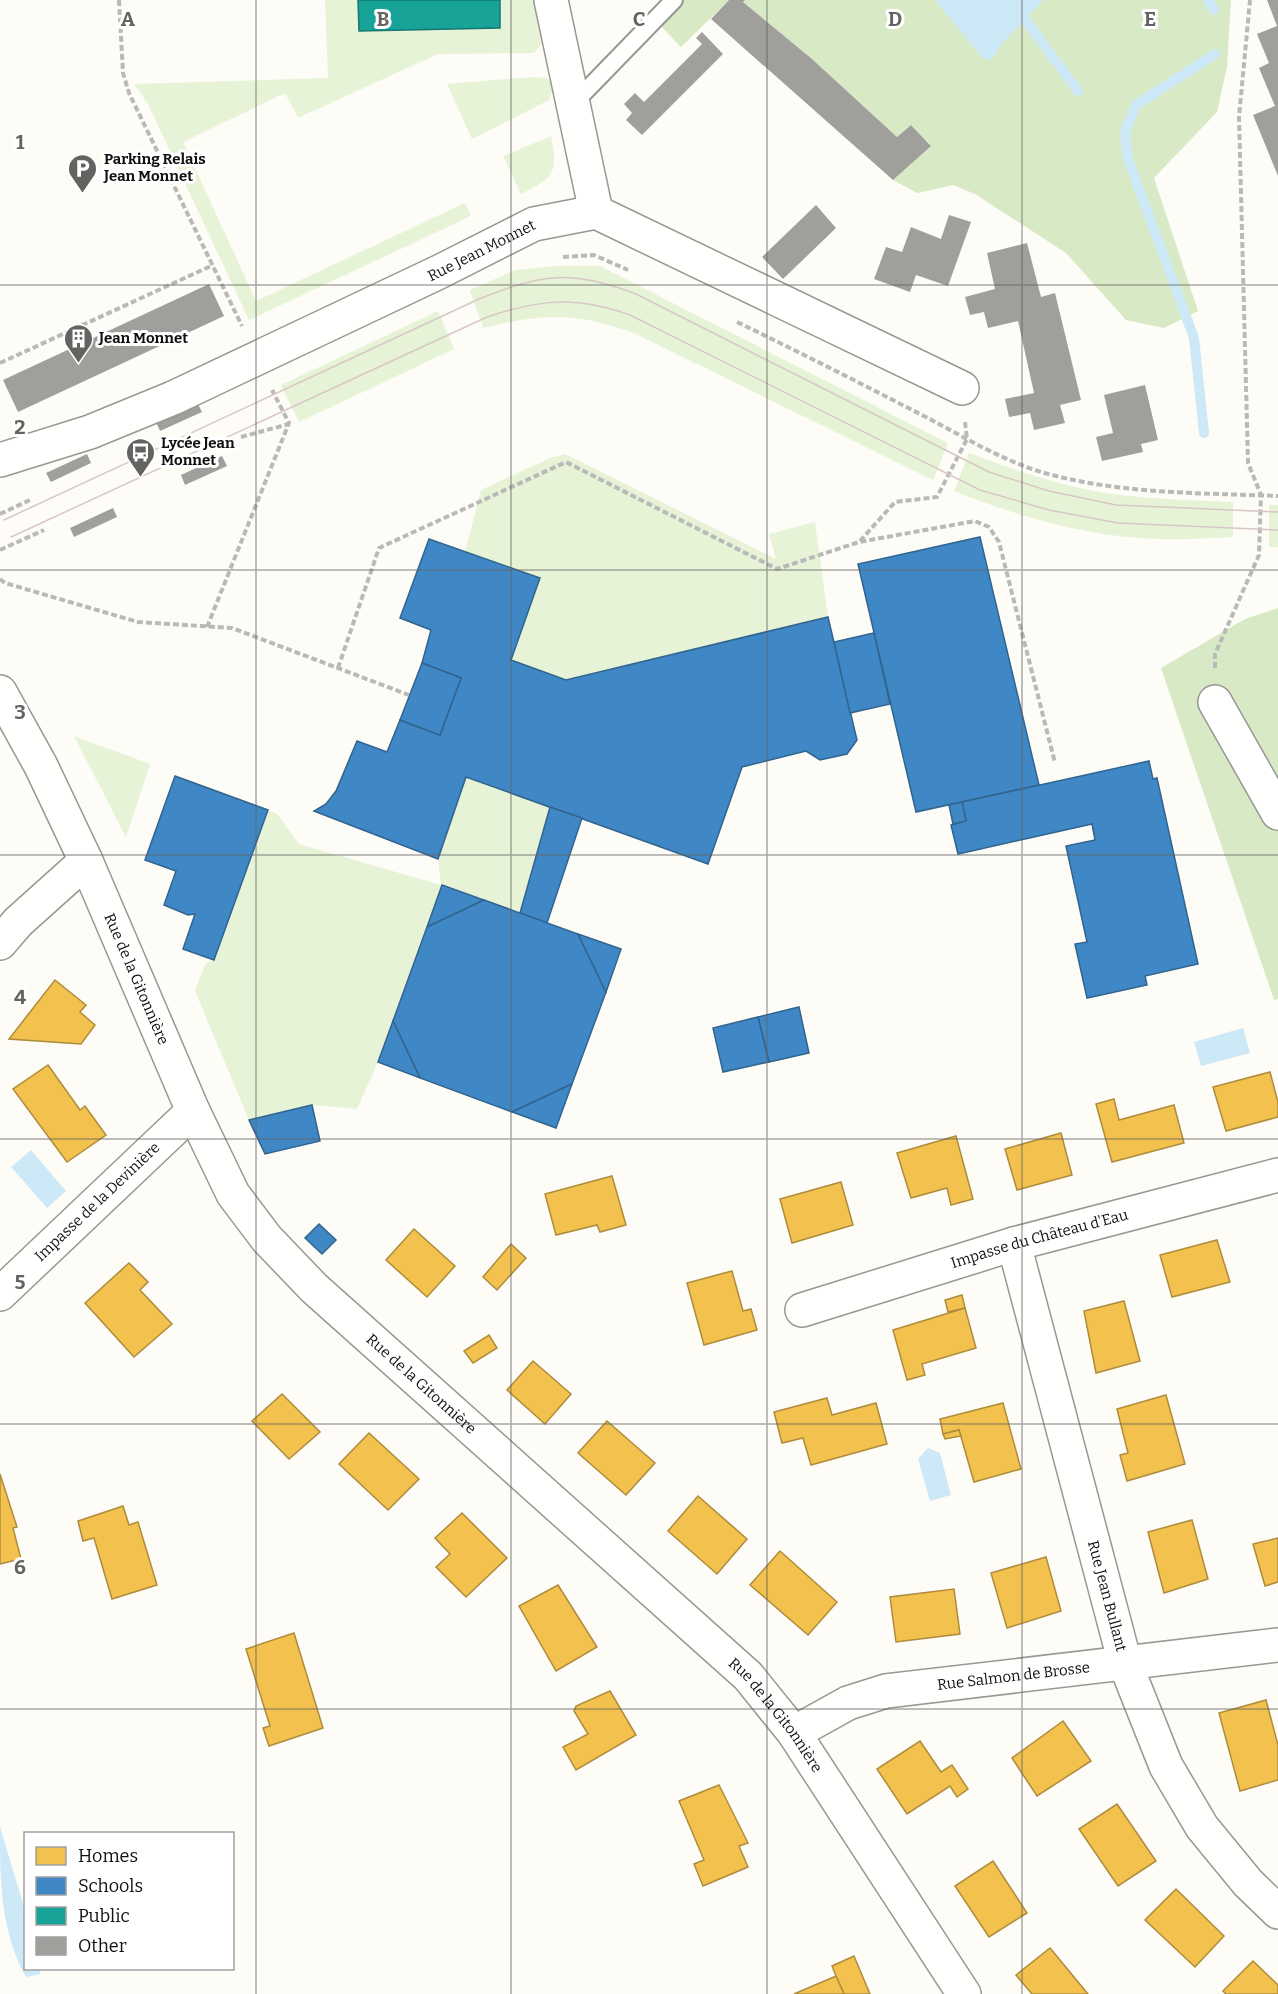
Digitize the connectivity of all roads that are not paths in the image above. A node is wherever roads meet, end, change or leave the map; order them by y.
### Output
1 (551, 0) edge
2 (674, 0) edge
3 (573, 104) junction
4 (596, 212) junction
5 (962, 388) road end
6 (0, 460) edge
7 (0, 692) edge
8 (1215, 702) road end
9 (1278, 813) edge
10 (86, 861) junction
11 (0, 943) edge
12 (194, 1111) junction
13 (1278, 1174) edge
14 (1014, 1244) junction
15 (0, 1294) edge
16 (802, 1310) dead end
17 (1278, 1645) edge
18 (1125, 1663) junction
19 (794, 1733) junction
20 (1278, 1912) edge
21 (964, 1994) edge

1 - 3 street
2 - 3 lane
3 - 4 street
4 - 5 street
4 - 6 street, Rue Jean Monnet
7 - 10 street, Rue de la Gitonnière
8 - 9 street
10 - 11 street
10 - 12 street, Rue de la Gitonnière
12 - 15 street, Impasse de la Devinière
12 - 19 street, Rue de la Gitonnière
13 - 14 street, Impasse du Château d'Eau
14 - 16 street, Impasse du Château d'Eau
14 - 18 street, Rue Jean Bullant
17 - 18 street, Rue Salmon de Brosse
18 - 19 street, Rue Salmon de Brosse
18 - 20 street, Rue Jean Bullant
19 - 21 street, Rue de la Gitonnière

